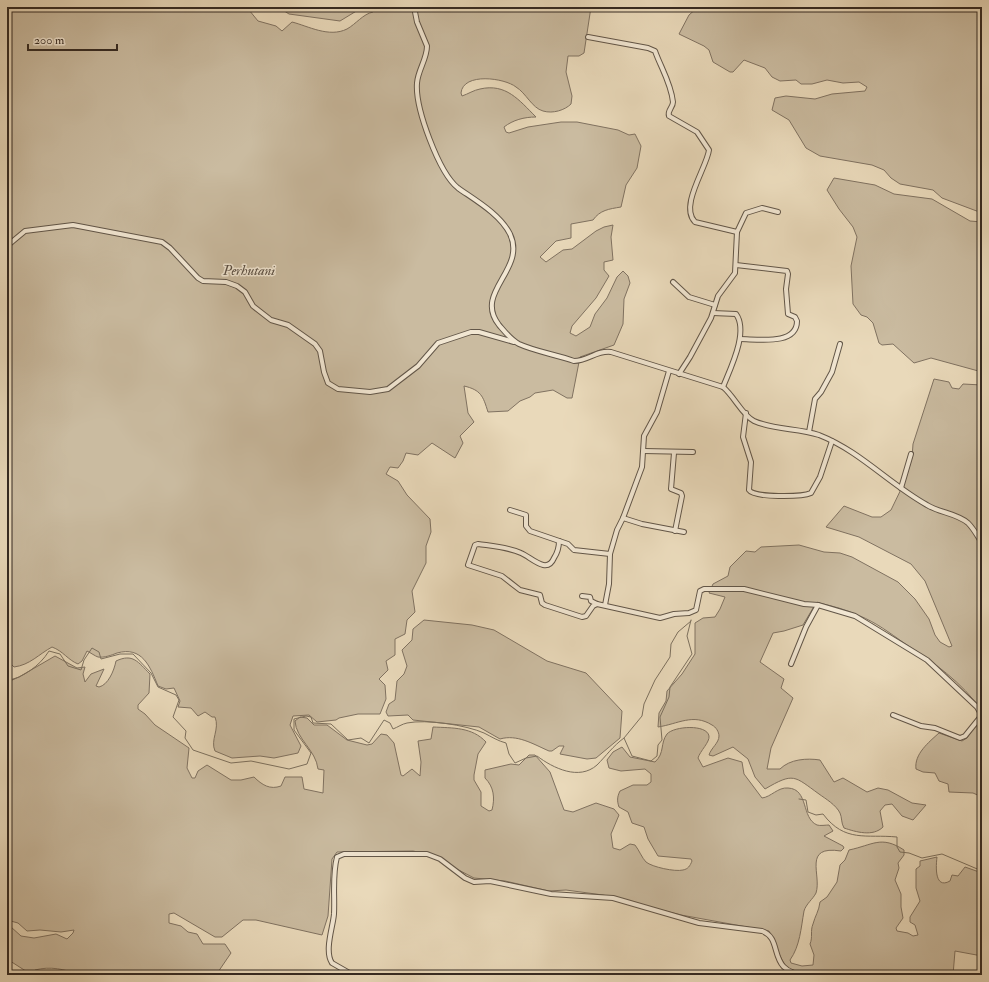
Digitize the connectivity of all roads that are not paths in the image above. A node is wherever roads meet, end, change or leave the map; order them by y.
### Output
1 (414, 7) edge
2 (588, 37) dead end
3 (778, 212) dead end
4 (737, 232) junction
5 (7, 246) edge
6 (736, 266) junction
7 (673, 282) dead end
8 (715, 305) junction
9 (713, 313) junction
10 (740, 339) junction
11 (518, 343) junction
12 (840, 344) dead end
13 (669, 371) junction
14 (679, 374) junction
15 (723, 387) junction
16 (746, 413) junction
17 (808, 432) junction
18 (832, 441) junction
19 (644, 451) junction
20 (693, 452) dead end
21 (674, 453) junction
22 (911, 454) dead end
23 (901, 488) junction
24 (510, 510) dead end
25 (623, 518) junction
26 (675, 531) junction
27 (684, 532) dead end
28 (559, 541) junction
29 (982, 543) edge
30 (610, 554) junction
31 (582, 596) dead end
32 (597, 604) junction
33 (606, 605) junction
34 (818, 605) junction
35 (791, 664) dead end
36 (893, 715) dead end
37 (982, 715) edge
38 (354, 975) edge
39 (807, 975) edge

1 - 11 street
2 - 4 street
3 - 4 street
4 - 6 street
5 - 11 street
6 - 8 street
6 - 10 street
7 - 8 street
8 - 9 street
9 - 10 street
9 - 14 street
10 - 15 street
11 - 13 street
12 - 17 street
13 - 14 street
13 - 19 street
14 - 15 street
15 - 16 street
16 - 17 street
16 - 18 street
17 - 18 street
18 - 23 street
19 - 21 street
19 - 25 street
20 - 21 street
21 - 26 street
22 - 23 street
23 - 29 street
24 - 28 street
25 - 26 street
25 - 30 street
26 - 27 street
28 - 30 street
28 - 32 street
30 - 33 street
31 - 32 street
32 - 33 street
33 - 34 street
34 - 35 street
34 - 37 street
36 - 37 street
38 - 39 street

